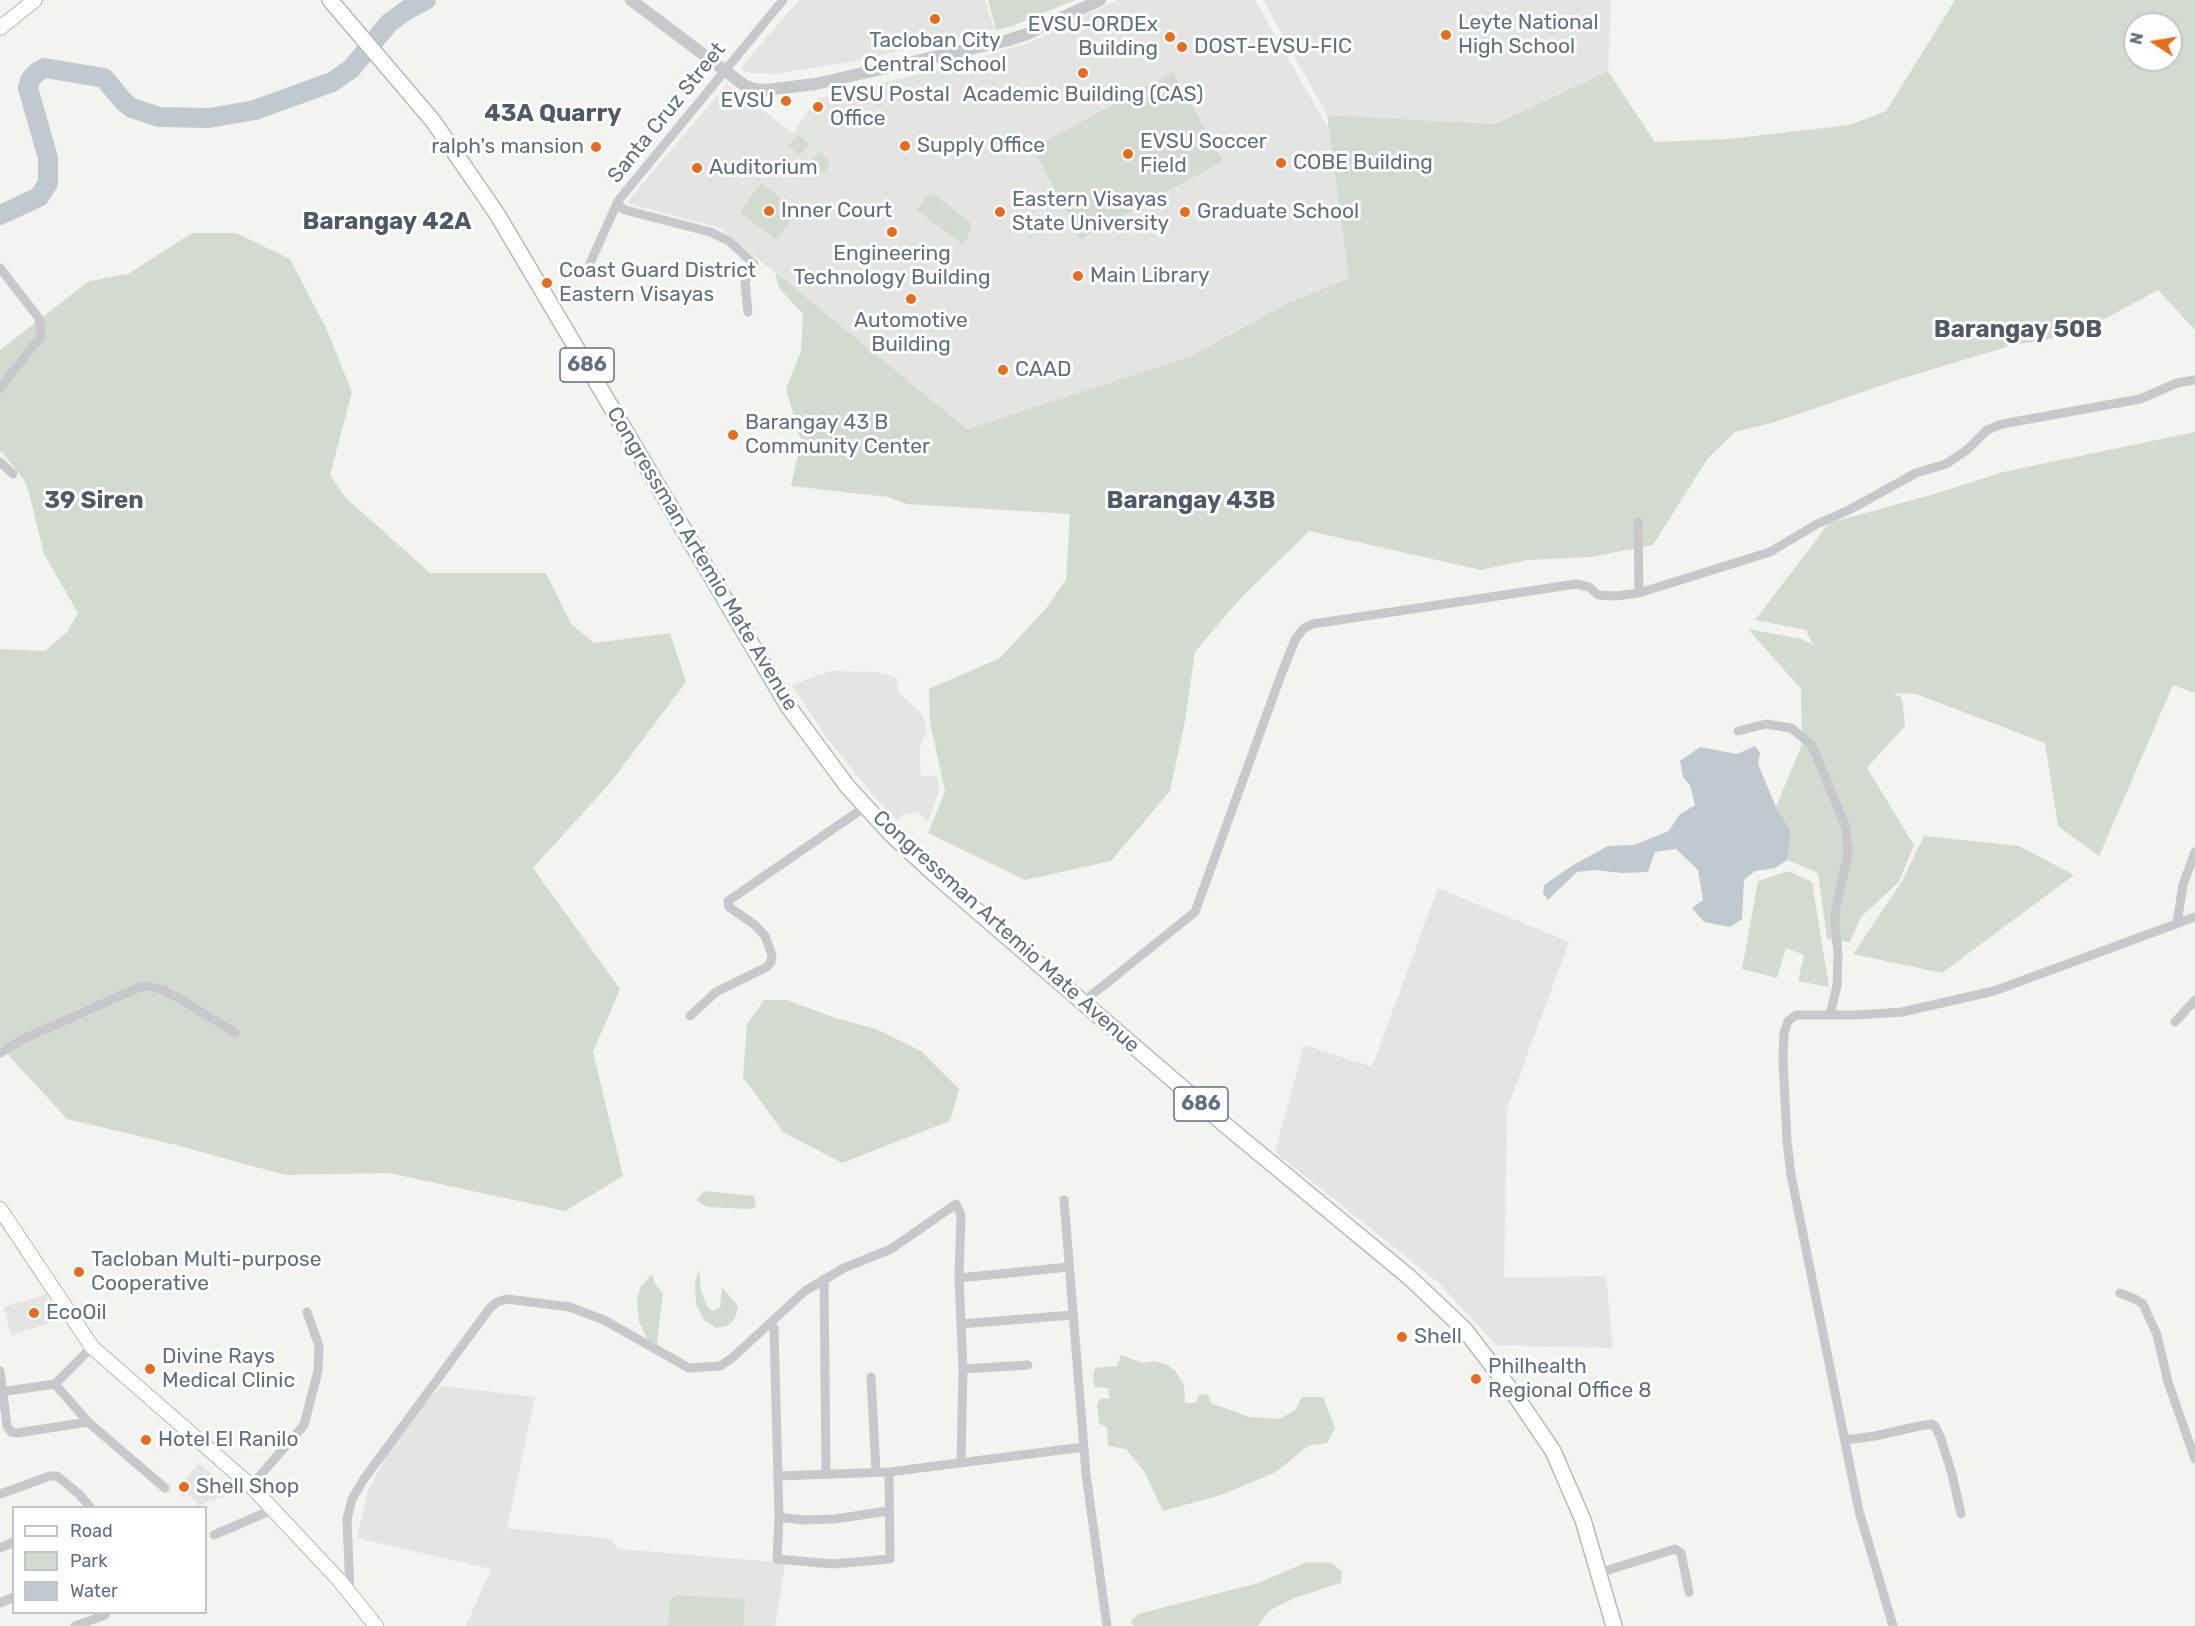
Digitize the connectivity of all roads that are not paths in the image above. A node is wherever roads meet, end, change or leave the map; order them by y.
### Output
1 (35, 0) edge
2 (330, 0) edge
3 (631, 0) edge
4 (783, 0) edge
5 (1100, 0) edge
6 (0, 28) edge
7 (725, 70) junction
8 (618, 201) junction
9 (0, 268) edge
10 (586, 270) dead end
11 (748, 312) dead end
12 (2195, 380) edge
13 (0, 388) edge
14 (0, 462) edge
15 (14, 474) dead end
16 (1638, 522) dead end
17 (1639, 593) junction
18 (1738, 731) dead end
19 (865, 807) junction
20 (2195, 852) edge
21 (2195, 917) edge
22 (2177, 923) junction
23 (2195, 1000) edge
24 (1083, 1002) junction
25 (1830, 1014) junction
26 (690, 1016) dead end
27 (2175, 1022) dead end
28 (235, 1033) dead end
29 (0, 1053) edge
30 (1065, 1200) dead end
31 (0, 1209) edge
32 (1069, 1266) junction
33 (959, 1278) junction
34 (824, 1279) junction
35 (2120, 1293) dead end
36 (307, 1312) dead end
37 (1072, 1315) junction
38 (769, 1324) junction
39 (961, 1324) junction
40 (92, 1347) junction
41 (1028, 1365) dead end
42 (963, 1369) junction
43 (0, 1371) edge
44 (871, 1377) dead end
45 (56, 1384) junction
46 (2, 1392) edge
47 (88, 1422) junction
48 (1845, 1440) junction
49 (1084, 1447) junction
50 (2195, 1459) edge
51 (961, 1462) junction
52 (876, 1472) junction
53 (889, 1472) junction
54 (826, 1473) junction
55 (778, 1476) junction
56 (251, 1486) junction
57 (165, 1488) dead end
58 (0, 1494) edge
59 (89, 1506) edge
60 (274, 1509) junction
61 (888, 1511) junction
62 (1961, 1514) dead end
63 (779, 1517) junction
64 (214, 1535) dead end
65 (1599, 1573) junction
66 (350, 1592) junction
67 (1689, 1592) dead end
68 (105, 1614) edge
69 (367, 1619) edge
70 (75, 1626) edge
71 (376, 1626) edge
72 (1107, 1626) edge
73 (1614, 1626) edge
74 (1893, 1626) edge

1 - 6 main road
2 - 19 main road, Congressman Artemio Mate Avenue / 686
3 - 7 street
4 - 7 street, Santa Cruz Street
5 - 7 street
7 - 8 street, Santa Cruz Street
8 - 10 street
8 - 11 street, Santa Cruz Street
9 - 13 street
12 - 17 street
14 - 15 street
16 - 17 street
17 - 24 street
18 - 25 street
19 - 24 main road, Congressman Artemio Mate Avenue / 686
19 - 26 street
20 - 22 street
21 - 22 street
22 - 25 street
23 - 27 street
24 - 65 main road, Congressman Artemio Mate Avenue / 686
25 - 48 street
28 - 29 street
30 - 32 street
31 - 40 main road
32 - 33 street
32 - 37 street
33 - 34 street
33 - 39 street
34 - 38 street
34 - 54 street
35 - 50 street
36 - 56 street
37 - 39 street
37 - 49 street
38 - 55 street
38 - 66 street
39 - 42 street
40 - 45 street
40 - 56 main road
41 - 42 street
42 - 51 street
43 - 46 street
44 - 52 street
45 - 46 street
45 - 47 street
46 - 47 street
47 - 57 street
48 - 62 street
48 - 74 street
49 - 51 street
49 - 72 street
51 - 53 street
52 - 53 street
52 - 54 street
53 - 61 street
54 - 55 street
55 - 63 street
56 - 60 main road
58 - 59 street
60 - 64 street
60 - 66 main road
61 - 63 street
61 - 63 street
65 - 67 street
65 - 73 main road, Congressman Artemio Mate Avenue / 686
66 - 69 main road
68 - 70 street
69 - 71 main road

